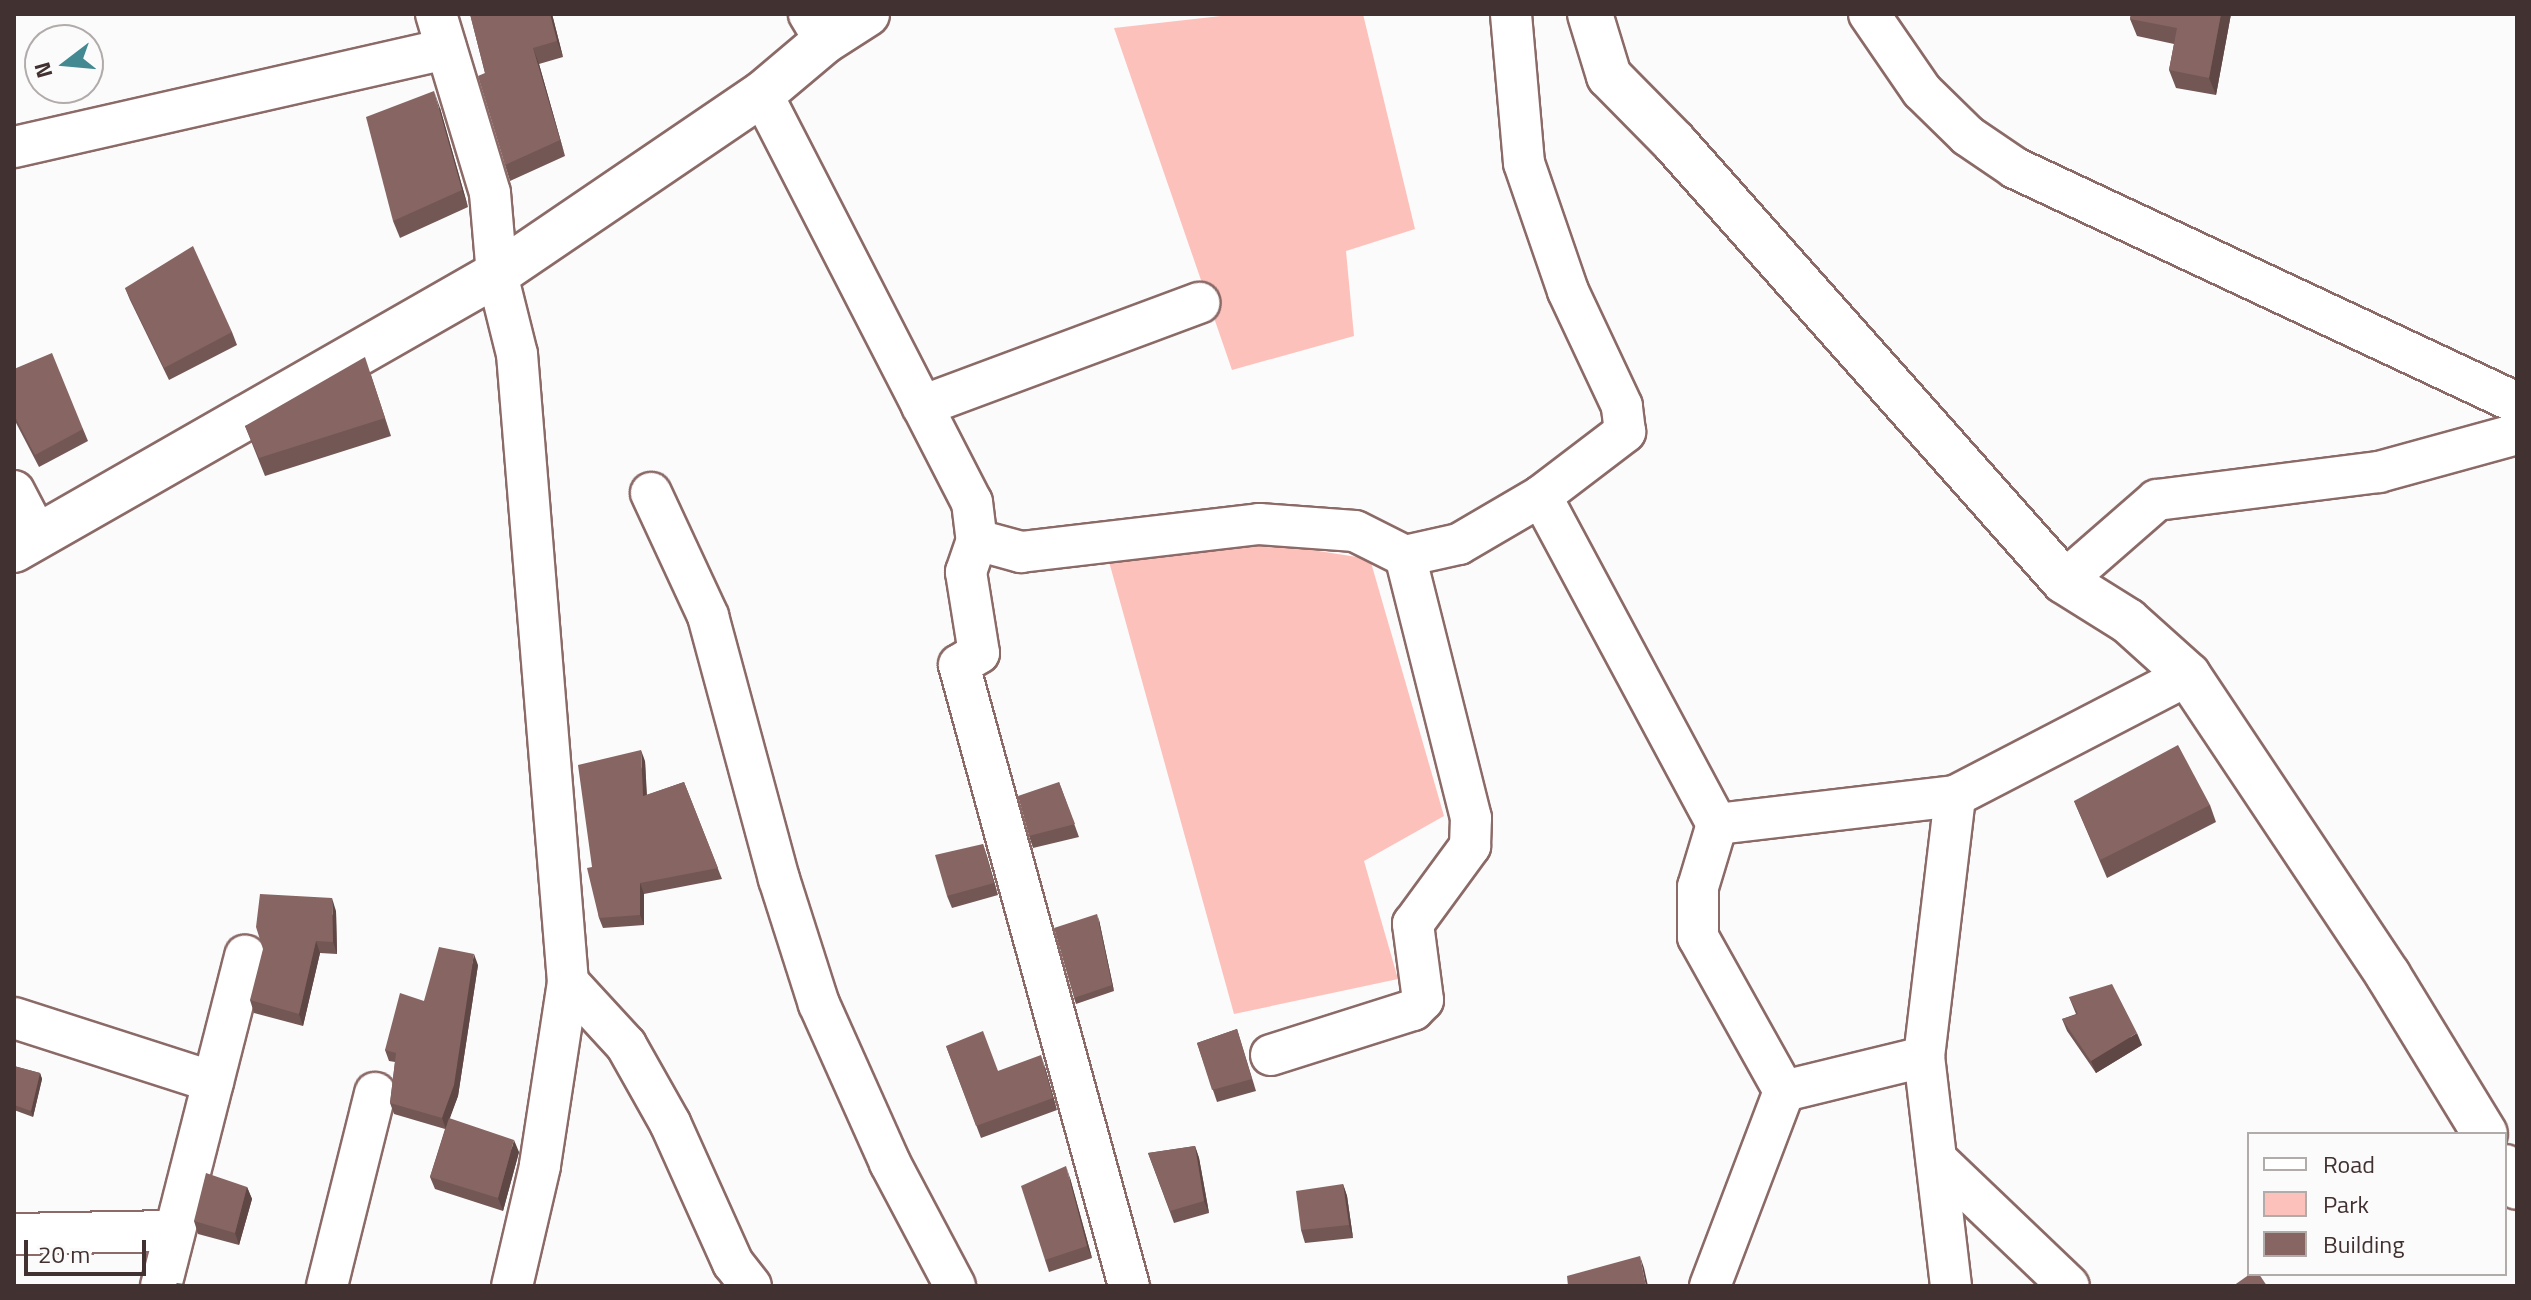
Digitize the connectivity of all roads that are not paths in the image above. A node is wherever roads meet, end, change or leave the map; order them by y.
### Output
1 (867, 14) edge
2 (1511, 14) edge
3 (1590, 14) edge
4 (1869, 14) edge
5 (817, 27) edge
6 (441, 32) edge
7 (762, 94) junction
8 (14, 147) edge
9 (497, 274) junction
10 (1199, 303) dead end
11 (2517, 403) edge
12 (922, 406) junction
13 (2517, 434) edge
14 (14, 491) edge
15 (651, 493) dead end
16 (1541, 496) junction
17 (977, 540) junction
18 (26, 542) edge
19 (1405, 556) junction
20 (2064, 581) junction
21 (2188, 675) junction
22 (1955, 796) junction
23 (1717, 824) junction
24 (245, 956) dead end
25 (568, 982) junction
26 (14, 1018) edge
27 (1271, 1055) dead end
28 (1924, 1057) junction
29 (213, 1082) junction
30 (1784, 1091) junction
31 (375, 1093) dead end
32 (2484, 1132) edge
33 (1937, 1160) junction
34 (174, 1231) junction
35 (14, 1234) edge
36 (161, 1286) edge
37 (327, 1286) edge
38 (512, 1286) edge
39 (751, 1286) edge
40 (955, 1286) edge
41 (1129, 1286) edge
42 (1710, 1286) edge
43 (1951, 1286) edge
44 (2069, 1286) edge

1 - 5 street
2 - 16 street
3 - 20 street
4 - 11 street
5 - 7 street
6 - 8 street
6 - 9 street
7 - 9 street
7 - 12 street
9 - 18 street
9 - 25 street
10 - 12 street
12 - 17 street
13 - 20 street
14 - 18 street
15 - 40 street
16 - 19 street
16 - 23 street
17 - 19 street
17 - 41 street
19 - 27 street
20 - 21 street
21 - 22 street
21 - 32 street
22 - 23 street
22 - 28 street
23 - 30 street
24 - 29 street
25 - 38 street
25 - 39 street
26 - 29 street
28 - 30 street
28 - 33 street
29 - 34 street
30 - 42 street
31 - 37 street
33 - 43 street
33 - 44 street
34 - 35 street
34 - 36 street

